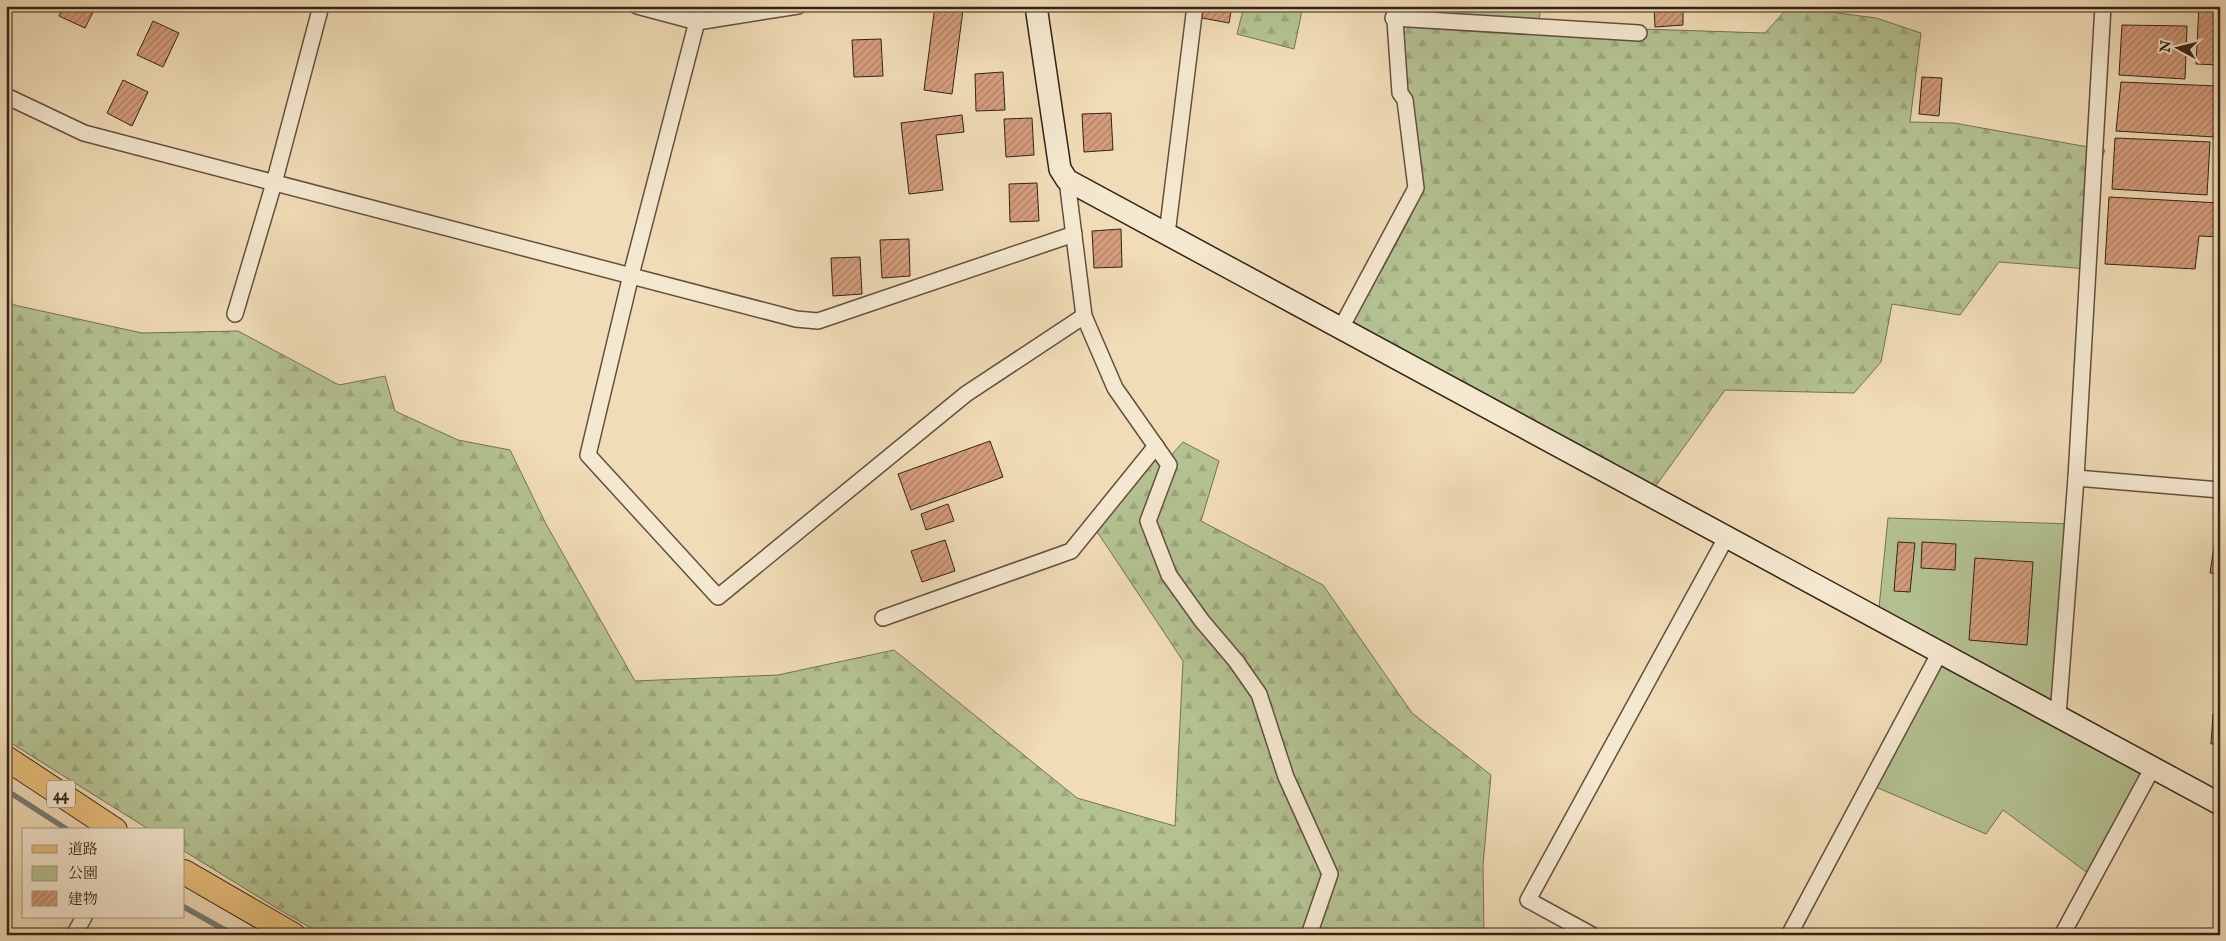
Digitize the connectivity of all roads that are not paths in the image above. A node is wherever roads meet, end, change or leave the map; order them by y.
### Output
1 (321, 6) edge
2 (637, 6) edge
3 (701, 6) edge
4 (798, 6) edge
5 (1036, 6) edge
6 (1195, 6) edge
7 (2103, 6) edge
8 (1394, 12) edge
9 (697, 22) junction
10 (1639, 33) dead end
11 (6, 96) edge
12 (1068, 180) junction
13 (274, 183) junction
14 (1074, 234) junction
15 (1166, 234) junction
16 (631, 275) junction
17 (235, 314) dead end
18 (1084, 316) junction
19 (1342, 328) junction
20 (1156, 446) junction
21 (2076, 478) junction
22 (2220, 490) edge
23 (1727, 536) junction
24 (883, 618) dead end
25 (1940, 652) junction
26 (2058, 716) junction
27 (6, 758) edge
28 (2153, 767) junction
29 (2220, 804) edge
30 (112, 828) edge
31 (185, 873) edge
32 (83, 918) edge
33 (74, 935) edge
34 (293, 935) edge
35 (1308, 935) edge
36 (1592, 935) edge
37 (1789, 935) edge
38 (2062, 935) edge

1 - 13 street
2 - 9 street
3 - 9 street
4 - 9 street
5 - 12 street
6 - 15 street
7 - 21 street
8 - 10 street
8 - 19 street
9 - 16 street
11 - 13 street
12 - 14 street
12 - 15 street
13 - 16 street
13 - 17 street
14 - 16 street
14 - 18 street
15 - 19 street
16 - 18 street
18 - 20 street
19 - 23 street
20 - 24 street
20 - 35 street
21 - 22 street
21 - 26 street
23 - 25 street
23 - 36 street
25 - 26 street
25 - 37 street
26 - 28 street
27 - 30 main road, 44
28 - 29 street
28 - 38 street
31 - 34 main road
32 - 33 street

